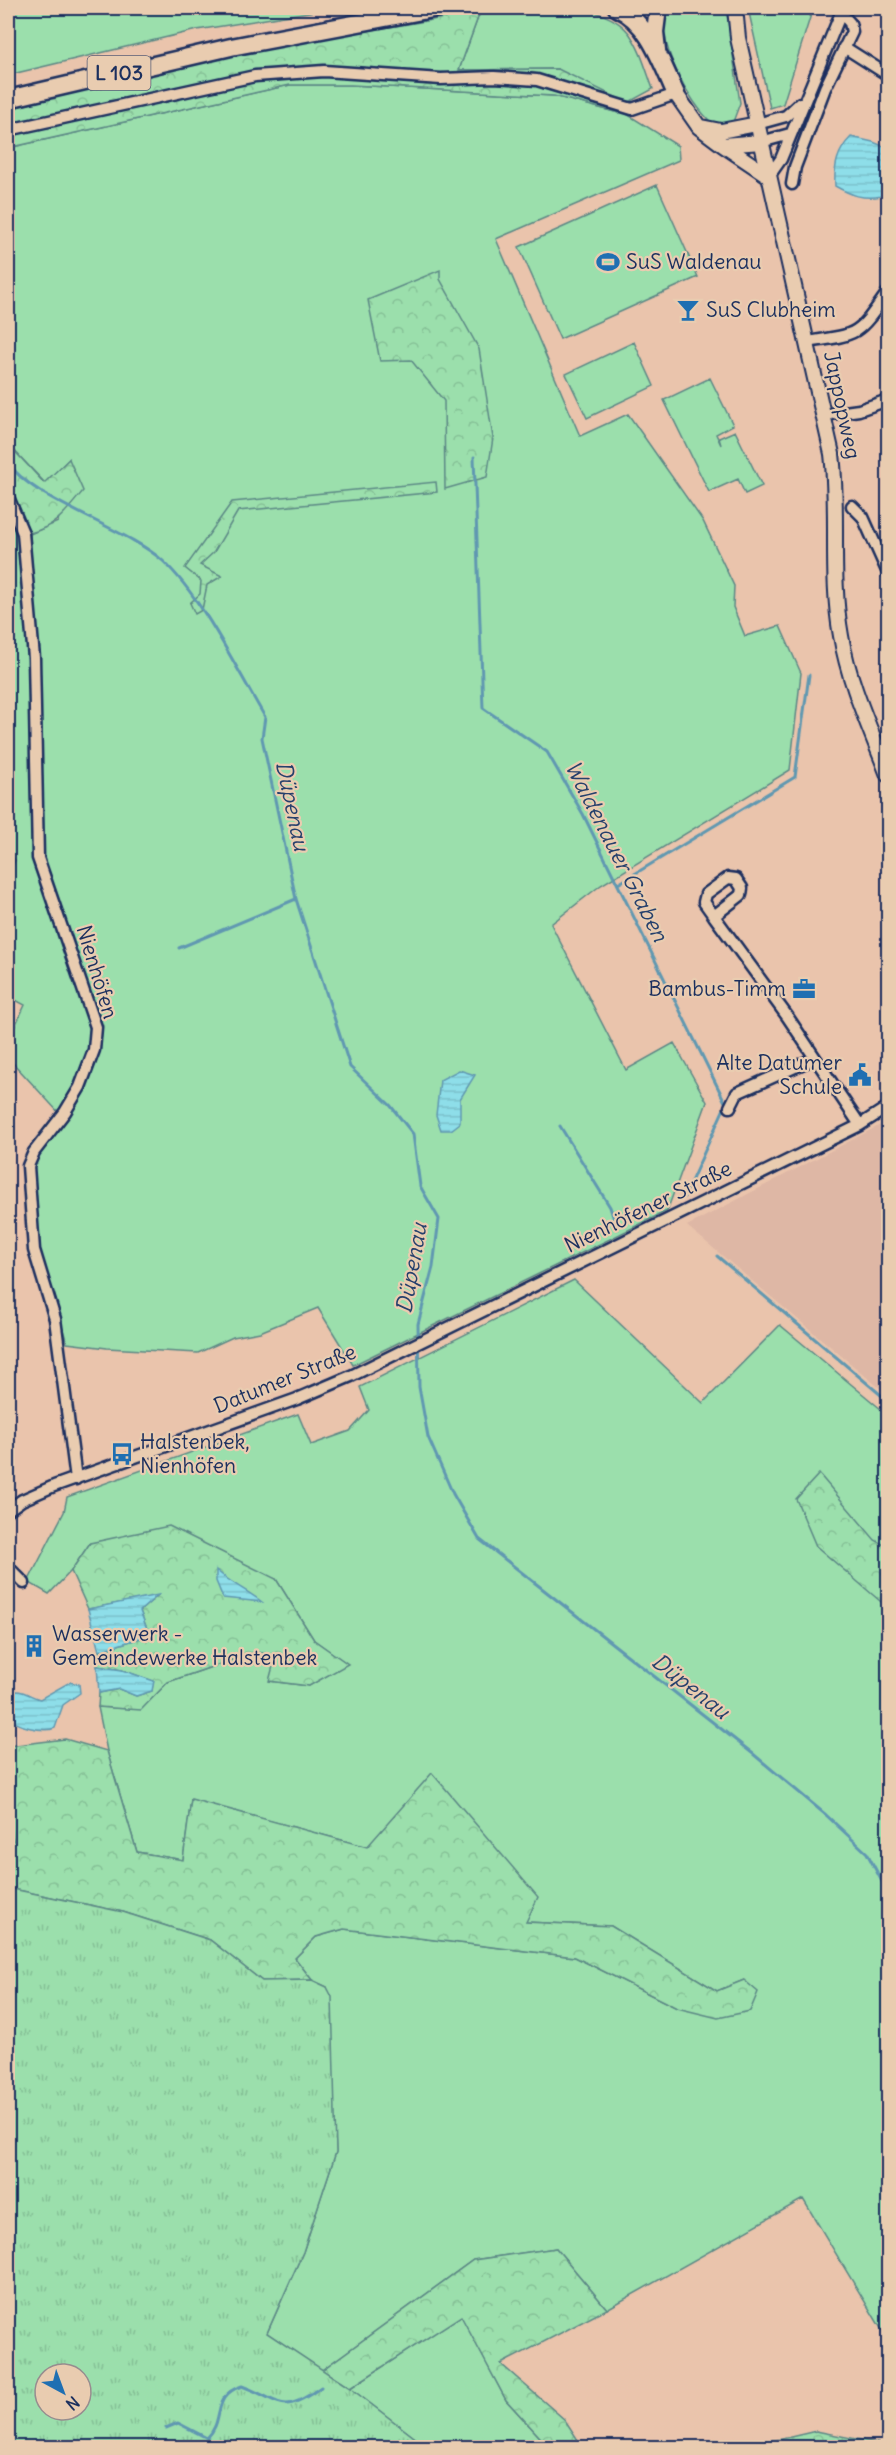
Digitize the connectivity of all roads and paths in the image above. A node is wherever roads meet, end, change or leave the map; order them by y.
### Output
1 (438, 8) edge
2 (617, 8) edge
3 (658, 8) edge
4 (735, 8) edge
5 (841, 10) edge
6 (844, 47) junction
7 (657, 51) junction
8 (888, 75) edge
9 (676, 94) junction
10 (8, 99) edge
11 (803, 101) junction
12 (757, 124) junction
13 (699, 127) junction
14 (8, 130) edge
15 (790, 134) junction
16 (761, 142) junction
17 (723, 145) junction
18 (769, 176) junction
19 (792, 184) dead end
20 (888, 292) edge
21 (807, 342) junction
22 (888, 400) edge
23 (823, 415) junction
24 (8, 497) edge
25 (852, 506) dead end
26 (888, 573) edge
27 (888, 775) edge
28 (714, 916) dead end
29 (814, 1058) junction
30 (730, 1107) dead end
31 (888, 1107) edge
32 (860, 1125) junction
33 (409, 1347) joint
34 (76, 1479) junction
35 (8, 1510) edge
36 (8, 1567) edge
37 (24, 1583) dead end

1 - 10 main road, L 103
2 - 7 main road
3 - 7 main road
4 - 12 street, Jappopweg
5 - 6 street
5 - 11 street
6 - 8 street
6 - 19 street
7 - 9 main road
9 - 13 street
9 - 14 street
11 - 12 street
11 - 15 street
12 - 13 street
12 - 16 street, Jappopweg
13 - 17 street
15 - 16 street
15 - 18 street
16 - 17 street
16 - 18 street, Jappopweg
17 - 18 street
18 - 21 street, Jappopweg
20 - 21 street
21 - 23 street, Jappopweg
22 - 23 street
23 - 27 street, Jappopweg
24 - 34 street, Nienhöfen
25 - 26 street
28 - 29 street
29 - 30 street
29 - 32 street
31 - 32 street, Nienhöfener Straße
32 - 33 street, Nienhöfener Straße
33 - 34 street, Datumer Straße
34 - 35 street, Datumer Straße
36 - 37 street

